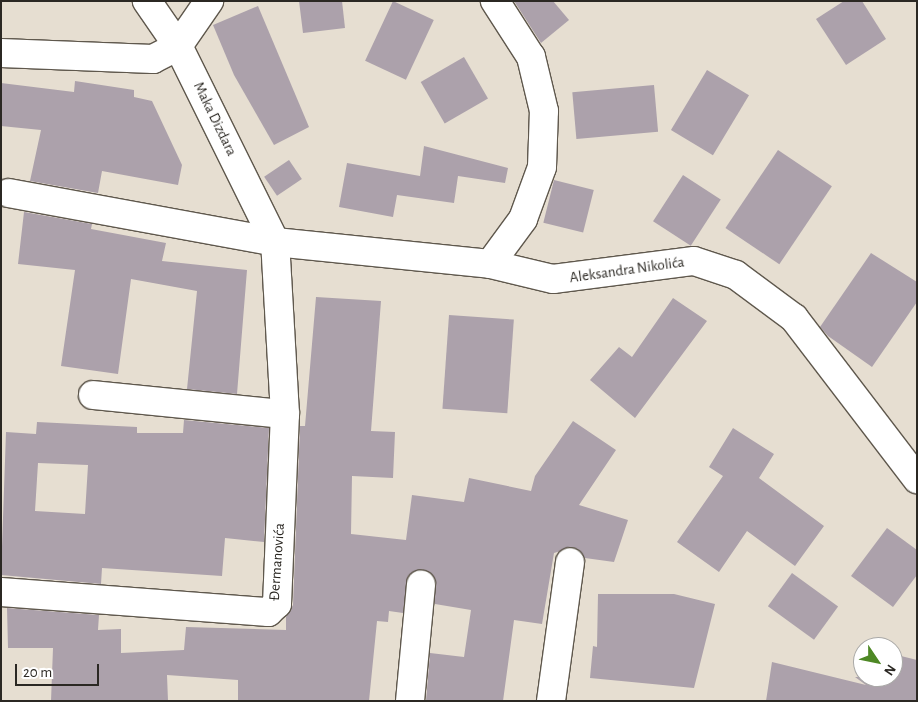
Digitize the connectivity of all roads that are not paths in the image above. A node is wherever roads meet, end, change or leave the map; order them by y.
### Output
1 (147, 1) edge
2 (209, 1) edge
3 (495, 1) edge
4 (178, 46) junction
5 (1, 53) edge
6 (9, 193) dead end
7 (275, 242) junction
8 (490, 264) junction
9 (93, 395) dead end
10 (285, 414) junction
11 (917, 479) edge
12 (570, 562) dead end
13 (421, 585) dead end
14 (1, 592) edge
15 (410, 701) edge
16 (551, 701) edge

1 - 4 street, Maka Dizdara
2 - 4 street
3 - 8 street
4 - 5 street
4 - 7 street, Maka Dizdara
6 - 7 street, Aleksandra Nikolića
7 - 8 street, Aleksandra Nikolića
7 - 10 street, Đermanovića
8 - 11 street, Aleksandra Nikolića
9 - 10 street
10 - 14 street, Đermanovića
12 - 16 street
13 - 15 street

